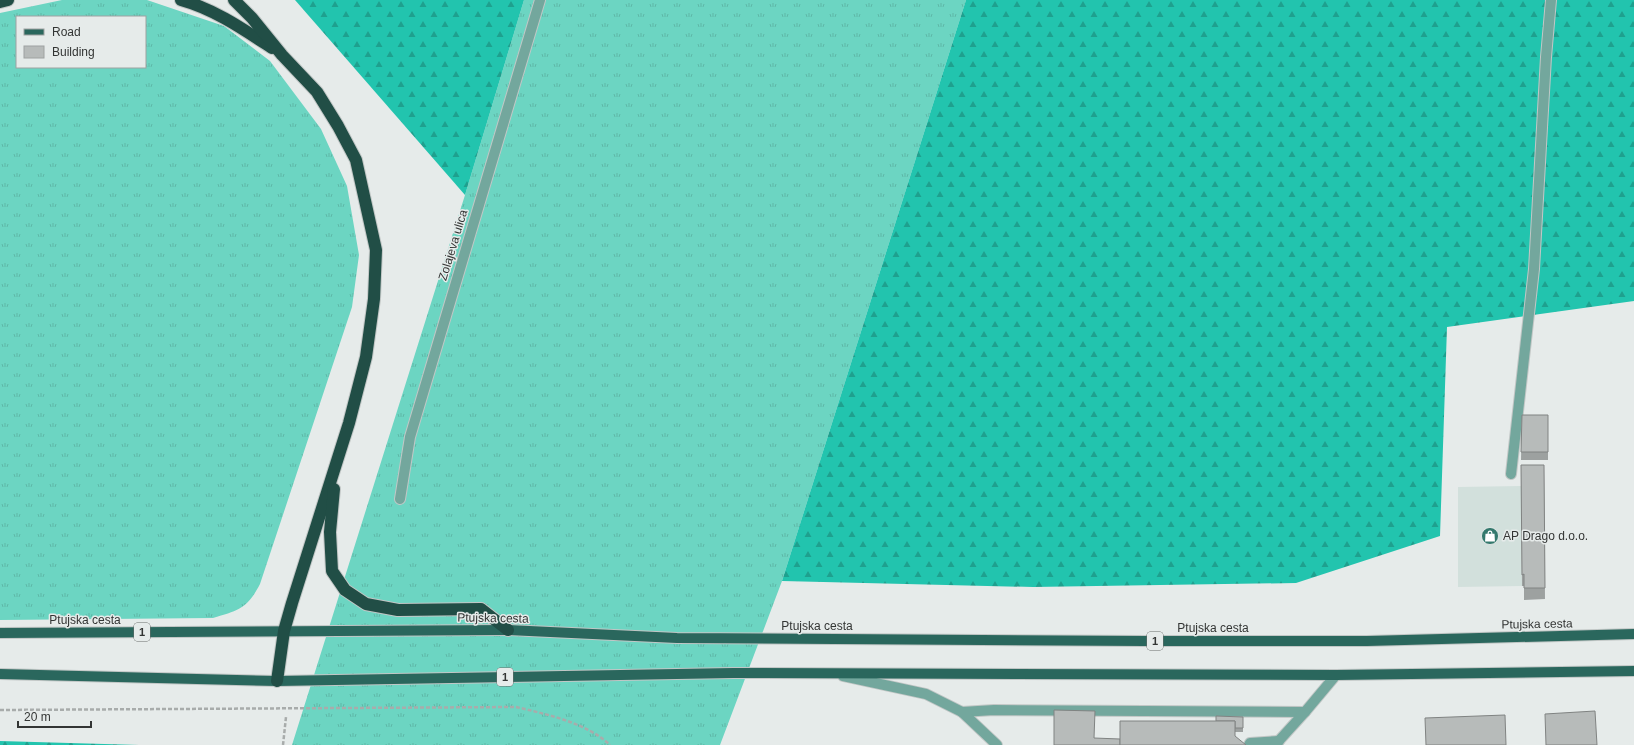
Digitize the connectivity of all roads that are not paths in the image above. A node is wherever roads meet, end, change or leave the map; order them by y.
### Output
1 (8, 0) edge
2 (181, 0) edge
3 (234, 0) edge
4 (540, 0) edge
5 (1551, 0) edge
6 (0, 2) edge
7 (282, 55) junction
8 (336, 467) junction
9 (1511, 474) dead end
10 (400, 499) dead end
11 (508, 630) junction
12 (284, 631) junction
13 (0, 633) edge
14 (1634, 634) edge
15 (1634, 671) edge
16 (829, 673) junction
17 (0, 674) edge
18 (1336, 675) junction
19 (277, 681) junction
20 (962, 712) junction
21 (1305, 712) junction
22 (1277, 743) edge
23 (997, 745) edge
24 (1249, 745) edge

1 - 6 highway
2 - 7 highway
3 - 7 highway
4 - 10 street, Zolajeva ulica
5 - 9 street
7 - 8 highway
8 - 11 highway
8 - 12 highway
11 - 12 main road, Ptujska cesta / 1
11 - 14 main road, Ptujska cesta / 1
12 - 13 main road, Ptujska cesta / 1
12 - 19 highway
15 - 18 main road, 1
16 - 18 main road, 1
16 - 19 main road, 1
16 - 20 street
17 - 19 main road, 1
18 - 21 street
20 - 21 street
20 - 23 street
21 - 22 street
22 - 24 street

